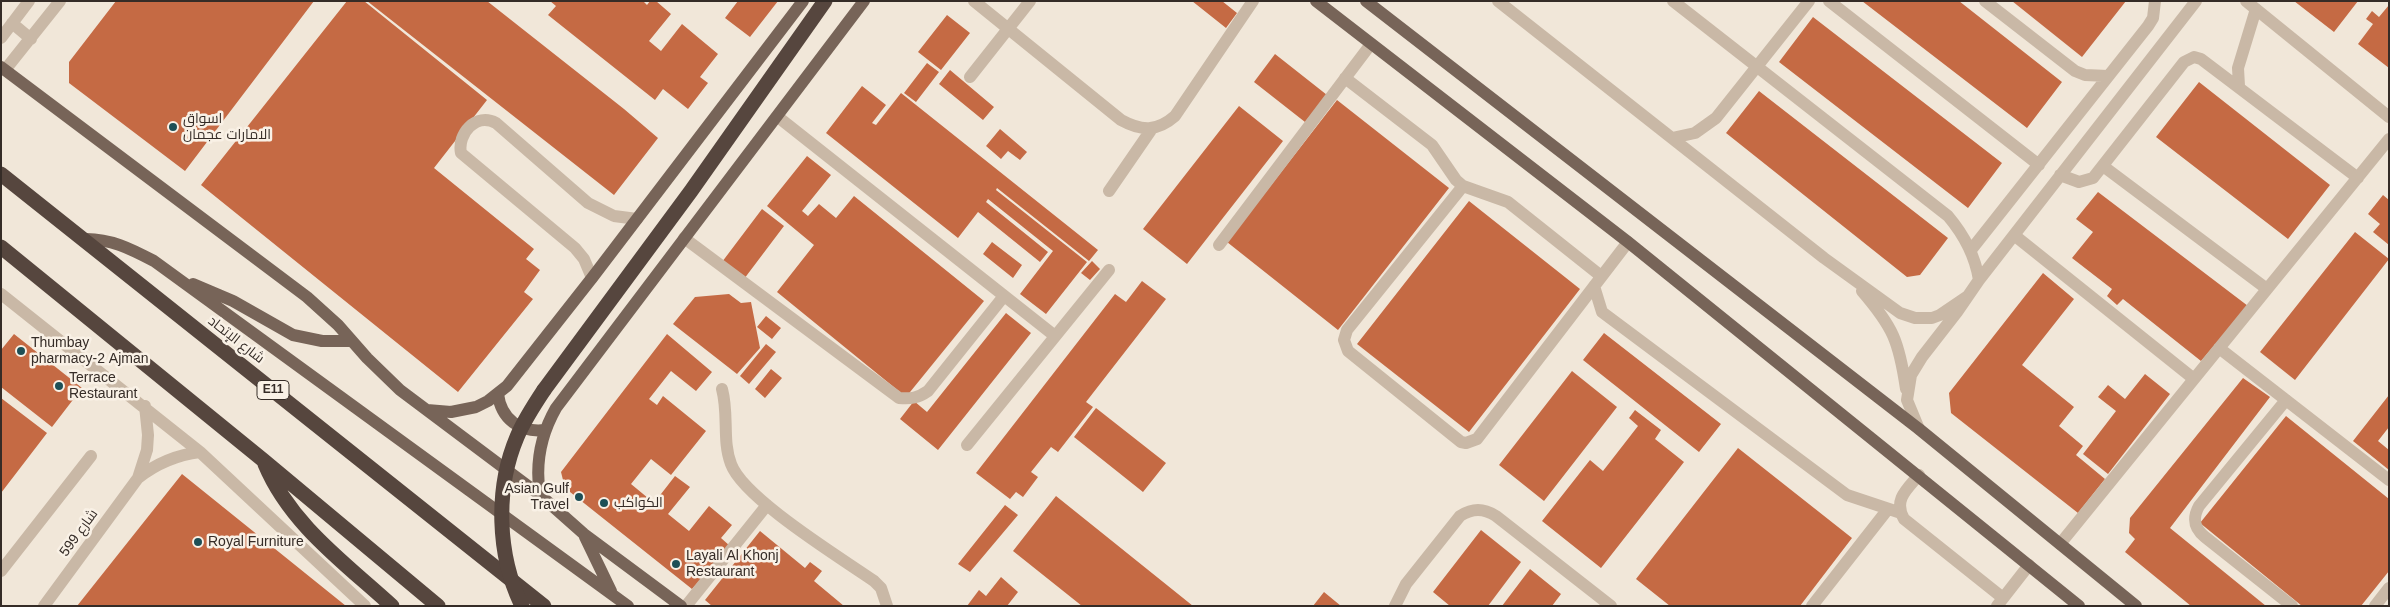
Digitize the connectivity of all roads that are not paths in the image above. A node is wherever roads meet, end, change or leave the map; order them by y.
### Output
1 (29, 1) edge
2 (60, 1) edge
3 (803, 1) edge
4 (825, 1) edge
5 (864, 1) edge
6 (974, 1) edge
7 (1030, 1) edge
8 (1254, 1) edge
9 (1316, 1) edge
10 (1366, 1) edge
11 (1498, 1) edge
12 (1673, 1) edge
13 (1808, 1) edge
14 (1829, 1) edge
15 (1985, 1) edge
16 (2155, 1) edge
17 (2196, 1) edge
18 (2251, 5) edge
19 (12, 23) junction
20 (1008, 29) junction
21 (1, 38) edge
22 (31, 38) junction
23 (1371, 44) junction
24 (1757, 66) junction
25 (3, 69) edge
26 (2108, 76) junction
27 (970, 77) dead end
28 (1345, 78) junction
29 (2239, 86) junction
30 (778, 116) junction
31 (2389, 116) edge
32 (1151, 130) junction
33 (1672, 138) junction
34 (2389, 139) edge
35 (2038, 165) junction
36 (2103, 166) junction
37 (1, 174) edge
38 (2060, 175) junction
39 (2358, 178) junction
40 (1463, 186) junction
41 (1109, 191) dead end
42 (637, 219) junction
43 (2014, 235) junction
44 (684, 238) junction
45 (83, 240) junction
46 (1628, 242) junction
47 (1219, 245) dead end
48 (1, 246) edge
49 (1971, 250) junction
50 (1109, 270) dead end
51 (592, 278) junction
52 (1850, 278) junction
53 (179, 279) junction
54 (1979, 280) junction
55 (1598, 281) junction
56 (2267, 289) junction
57 (1, 294) edge
58 (1004, 296) junction
59 (1968, 296) junction
60 (1055, 336) junction
61 (352, 341) junction
62 (2219, 348) junction
63 (2194, 379) junction
64 (722, 389) dead end
65 (498, 394) junction
66 (1907, 400) junction
67 (2286, 400) junction
68 (145, 406) junction
69 (426, 409) junction
70 (1919, 429) junction
71 (545, 430) junction
72 (967, 445) dead end
73 (200, 452) junction
74 (91, 456) dead end
75 (263, 460) junction
76 (1919, 475) junction
77 (138, 478) junction
78 (2389, 480) edge
79 (540, 495) junction
80 (767, 505) junction
81 (1895, 511) junction
82 (584, 534) junction
83 (2060, 544) junction
84 (2029, 565) junction
85 (1, 571) edge
86 (2389, 588) edge
87 (612, 593) junction
88 (2000, 602) edge
89 (44, 606) edge
90 (365, 606) edge
91 (392, 606) edge
92 (438, 606) edge
93 (522, 606) edge
94 (544, 606) edge
95 (628, 606) edge
96 (682, 606) edge
97 (686, 606) edge
98 (887, 606) edge
99 (1395, 606) edge
100 (1611, 606) edge
101 (1812, 606) edge
102 (2079, 606) edge
103 (2136, 606) edge
104 (2292, 606) edge
105 (2375, 606) edge

1 - 19 street
2 - 22 street
3 - 42 main road
4 - 93 highway, bridge
5 - 30 main road
6 - 20 street
7 - 20 street
8 - 32 street
9 - 23 main road
10 - 70 main road
11 - 33 street
12 - 24 street
13 - 24 street
14 - 35 street
15 - 26 street
16 - 26 street
17 - 38 street
18 - 29 street
18 - 31 street
19 - 21 street
19 - 22 street
20 - 27 street
20 - 32 street
22 - 25 street
23 - 28 street
23 - 46 main road
24 - 33 street
24 - 49 street
25 - 61 main road
26 - 35 street
28 - 40 street
28 - 47 street
29 - 36 street
29 - 39 street
30 - 44 main road
30 - 58 street
32 - 41 street
33 - 52 street
34 - 39 street
35 - 49 street
36 - 38 street
36 - 56 street
37 - 45 highway, شارع الإتحاد / E11
38 - 43 street
39 - 56 street
40 - 55 street
40 - 55 street
42 - 51 main road
42 - 51 street
43 - 54 street
43 - 63 street
44 - 58 street
44 - 71 main road
45 - 53 main road
45 - 94 highway, شارع الإتحاد / E11
46 - 55 street
46 - 76 main road
48 - 75 highway
49 - 54 street
50 - 60 street
51 - 65 main road
52 - 59 street
52 - 66 street
53 - 61 main road
53 - 87 main road
54 - 59 street
55 - 81 street
56 - 62 street
57 - 68 street
58 - 60 street
59 - 66 street
60 - 72 street
61 - 69 main road
62 - 63 street
62 - 67 street
63 - 83 street
64 - 80 street
65 - 69 main road
65 - 71 main road
66 - 70 street
67 - 78 street
67 - 104 street
68 - 73 street
68 - 77 street, شارع 599
69 - 79 main road
70 - 83 main road
71 - 79 main road
73 - 77 street, شارع 599
73 - 90 street
74 - 85 street
75 - 91 highway
75 - 92 highway
76 - 81 street
76 - 84 main road
77 - 89 street, شارع 599
79 - 82 main road
80 - 97 street
80 - 98 street
81 - 88 street
81 - 101 street
82 - 87 main road
82 - 96 main road
83 - 103 main road
84 - 88 street
84 - 102 main road
86 - 105 street
87 - 95 main road
99 - 100 street

